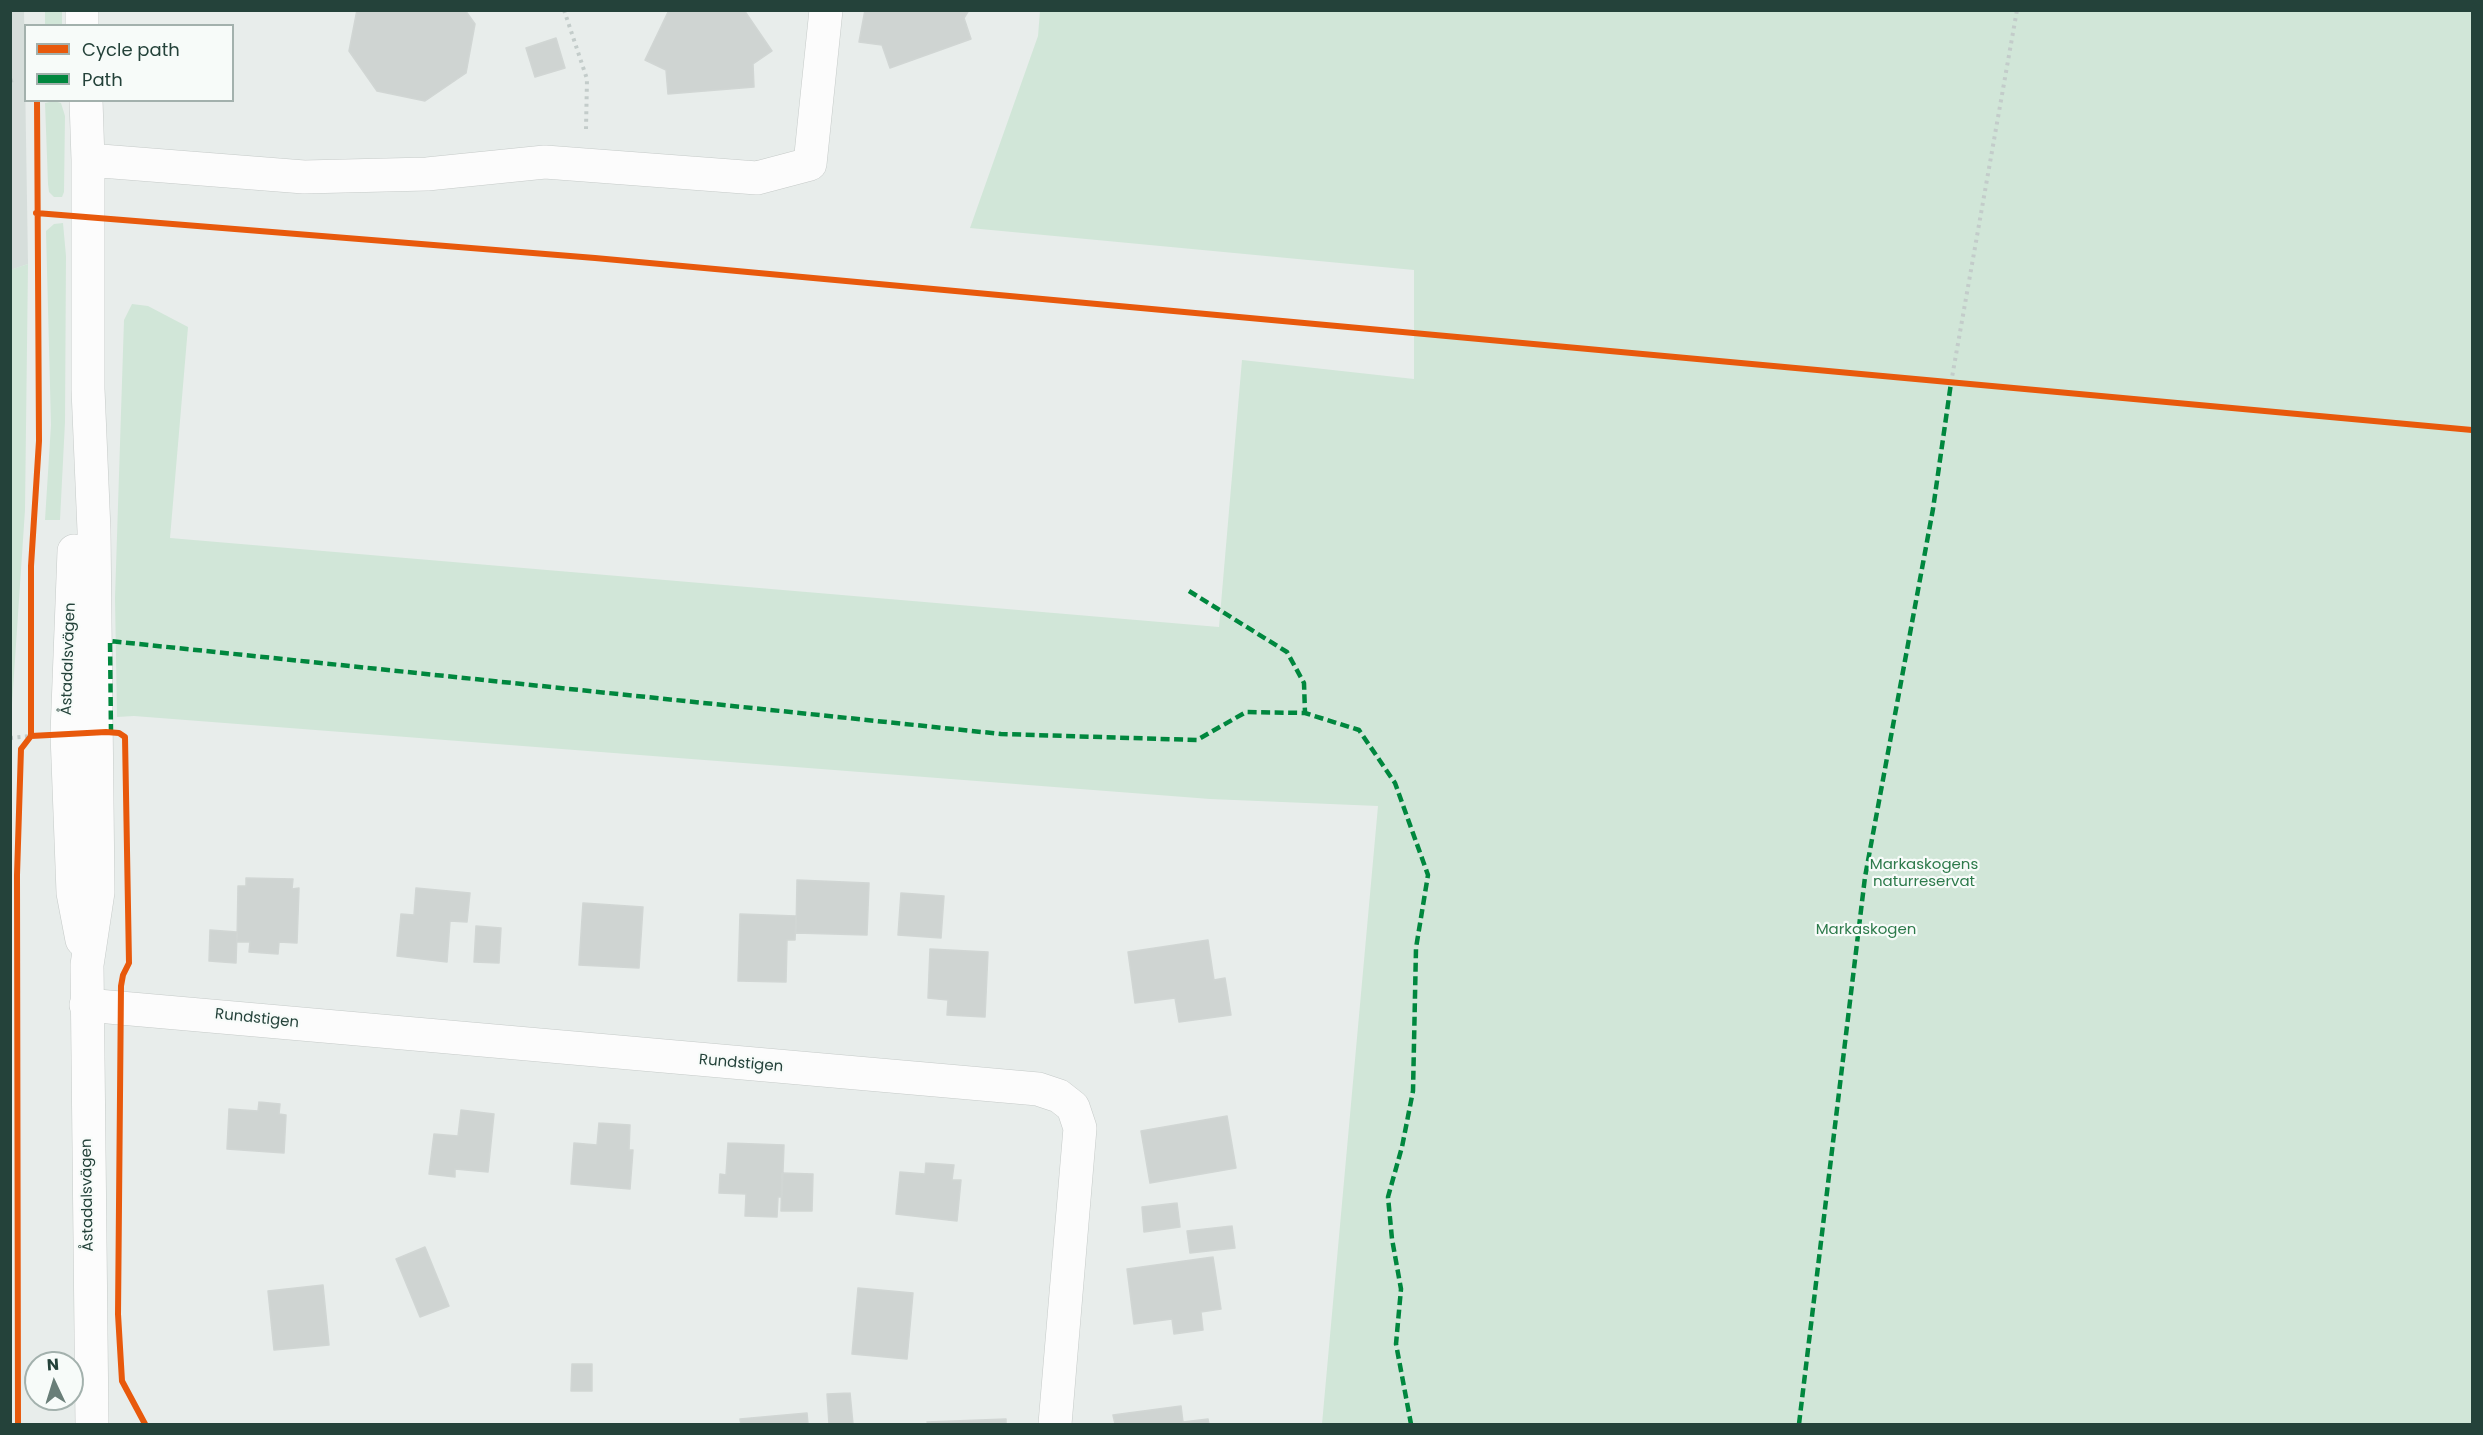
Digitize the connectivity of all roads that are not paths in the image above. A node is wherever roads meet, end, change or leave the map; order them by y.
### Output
1 (826, 10) edge
2 (86, 102) edge
3 (88, 160) junction
4 (86, 1005) junction
5 (92, 1425) edge
6 (1055, 1425) edge

1 - 3 street
2 - 3 street, Åstadalsvägen
3 - 4 street, Åstadalsvägen
4 - 5 street, Åstadalsvägen
4 - 6 street, Rundstigen

